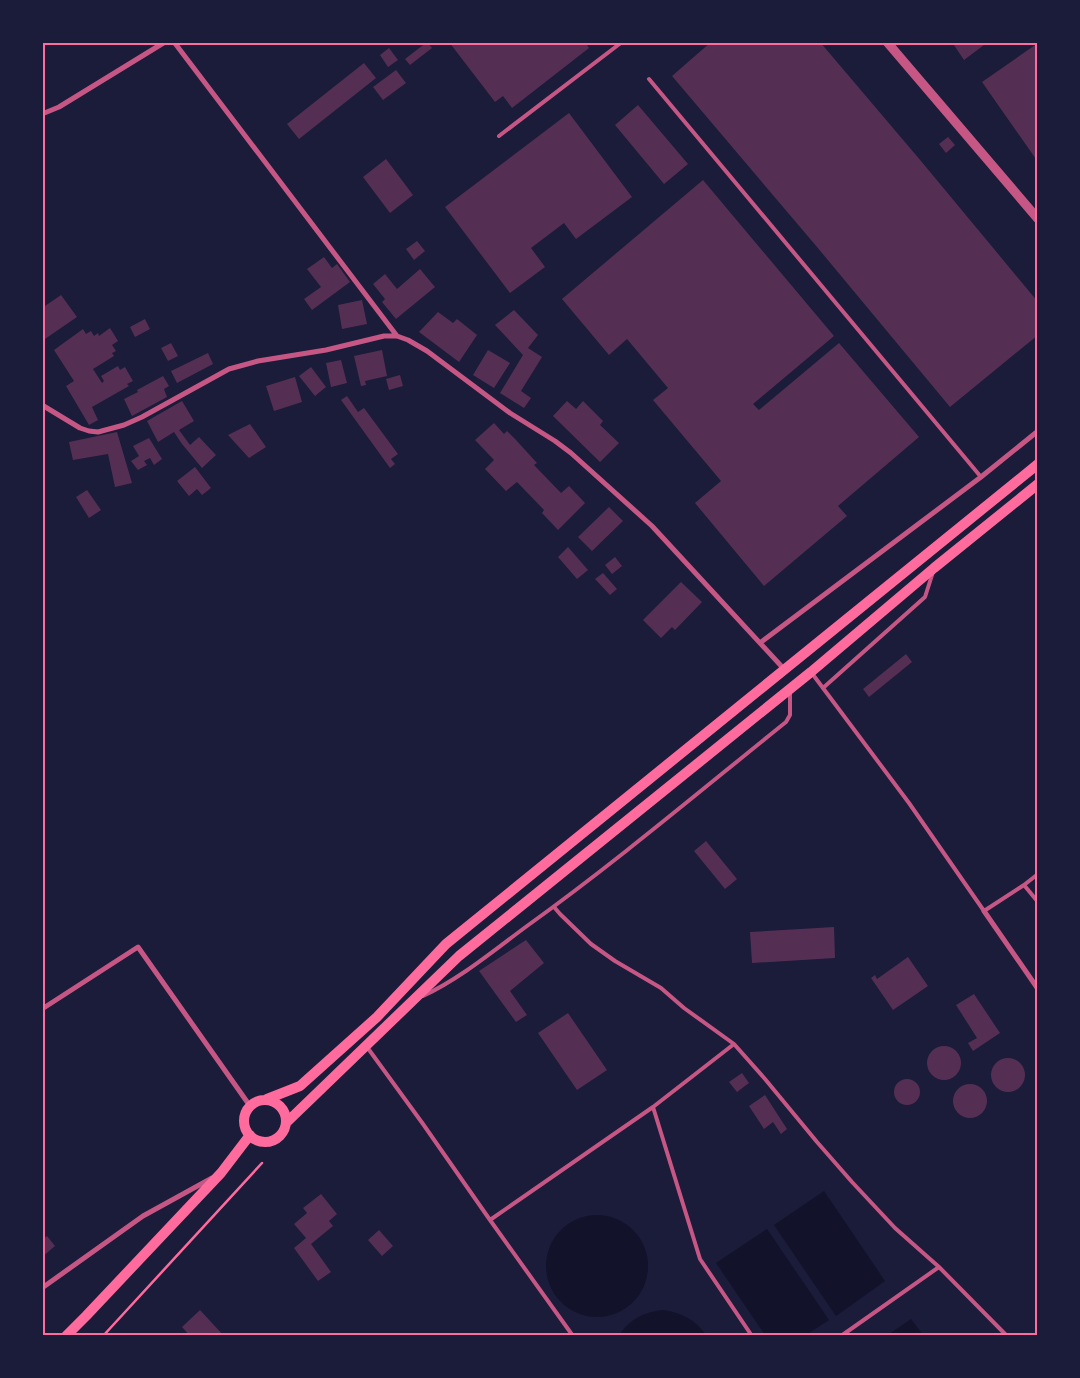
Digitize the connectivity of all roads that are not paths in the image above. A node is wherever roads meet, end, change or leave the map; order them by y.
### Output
1 (165, 42) edge
2 (174, 42) edge
3 (622, 42) edge
4 (887, 42) edge
5 (649, 79) dead end
6 (42, 114) edge
7 (500, 136) dead end
8 (1038, 219) edge
9 (397, 336) junction
10 (42, 405) edge
11 (1038, 431) edge
12 (1038, 464) edge
13 (981, 477) junction
14 (1038, 484) edge
15 (934, 568) junction
16 (760, 643) junction
17 (784, 669) junction
18 (811, 672) junction
19 (823, 688) junction
20 (790, 689) junction
21 (1038, 874) edge
22 (1024, 885) junction
23 (1038, 902) edge
24 (554, 907) junction
25 (984, 911) junction
26 (1038, 989) edge
27 (412, 1001) junction
28 (42, 1010) edge
29 (734, 1044) junction
30 (366, 1046) junction
31 (267, 1100) junction
32 (250, 1106) junction
33 (653, 1108) junction
34 (287, 1122) junction
35 (250, 1136) junction
36 (221, 1173) junction
37 (490, 1220) junction
38 (939, 1267) junction
39 (42, 1288) edge
40 (86, 1316) junction
41 (58, 1336) edge
42 (66, 1336) edge
43 (72, 1336) edge
44 (573, 1336) edge
45 (752, 1336) edge
46 (841, 1336) edge
47 (1008, 1336) edge

1 - 6 street
2 - 9 street
3 - 7 lane
4 - 8 street
5 - 13 lane
9 - 10 street
9 - 16 street
11 - 13 street
12 - 17 main road
13 - 16 street
14 - 15 main road
15 - 18 main road
15 - 19 lane
16 - 17 street
17 - 31 main road
18 - 19 lane
18 - 20 main road
19 - 25 lane
20 - 24 lane
20 - 27 main road
21 - 22 lane
22 - 23 lane
22 - 25 lane
24 - 27 lane
24 - 29 lane
25 - 26 street
27 - 30 main road
28 - 32 street
29 - 33 lane
29 - 38 lane
30 - 34 main road
30 - 37 lane
31 - 32 main road
31 - 34 main road
32 - 35 main road
33 - 37 lane
33 - 45 lane
34 - 35 main road
35 - 36 main road
36 - 39 street
36 - 40 main road
37 - 44 lane
38 - 46 lane
38 - 47 lane
40 - 41 main road
40 - 42 main road
40 - 43 main road

